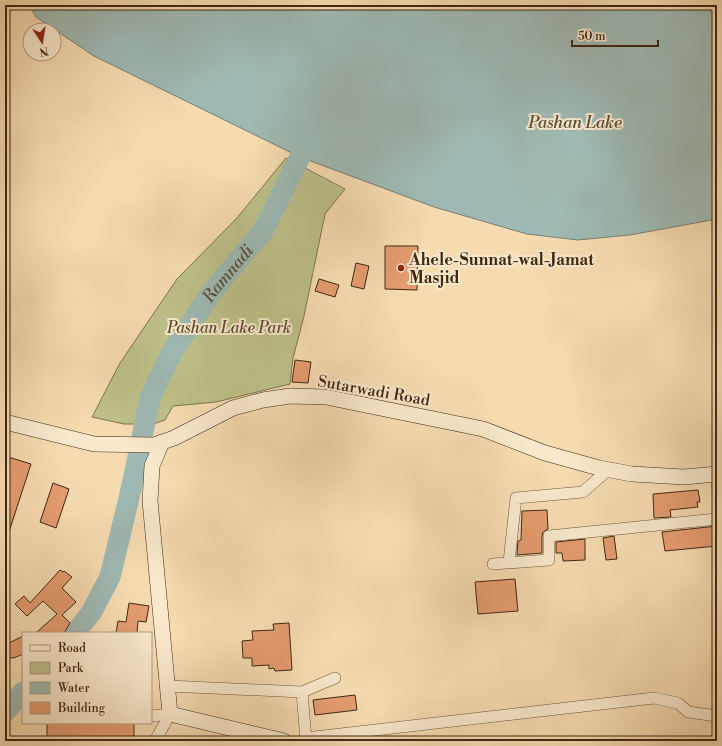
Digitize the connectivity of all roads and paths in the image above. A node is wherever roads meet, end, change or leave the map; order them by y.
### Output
1 (5, 422) edge
2 (158, 443) junction
3 (608, 470) junction
4 (717, 474) edge
5 (717, 485) edge
6 (717, 519) edge
7 (509, 562) junction
8 (493, 564) dead end
9 (335, 678) dead end
10 (168, 686) junction
11 (302, 692) junction
12 (170, 714) junction
13 (152, 716) edge
14 (717, 716) edge
15 (306, 740) edge
16 (155, 741) edge
17 (284, 741) edge

1 - 2 street, Sutarwadi Road
2 - 3 street, Sutarwadi Road
2 - 10 street
3 - 4 street, Sutarwadi Road
3 - 7 street
4 - 5 street
6 - 7 street
7 - 8 street
9 - 11 street
10 - 11 street
10 - 12 street
11 - 15 street
12 - 13 street
12 - 16 street
12 - 17 street
14 - 15 street

